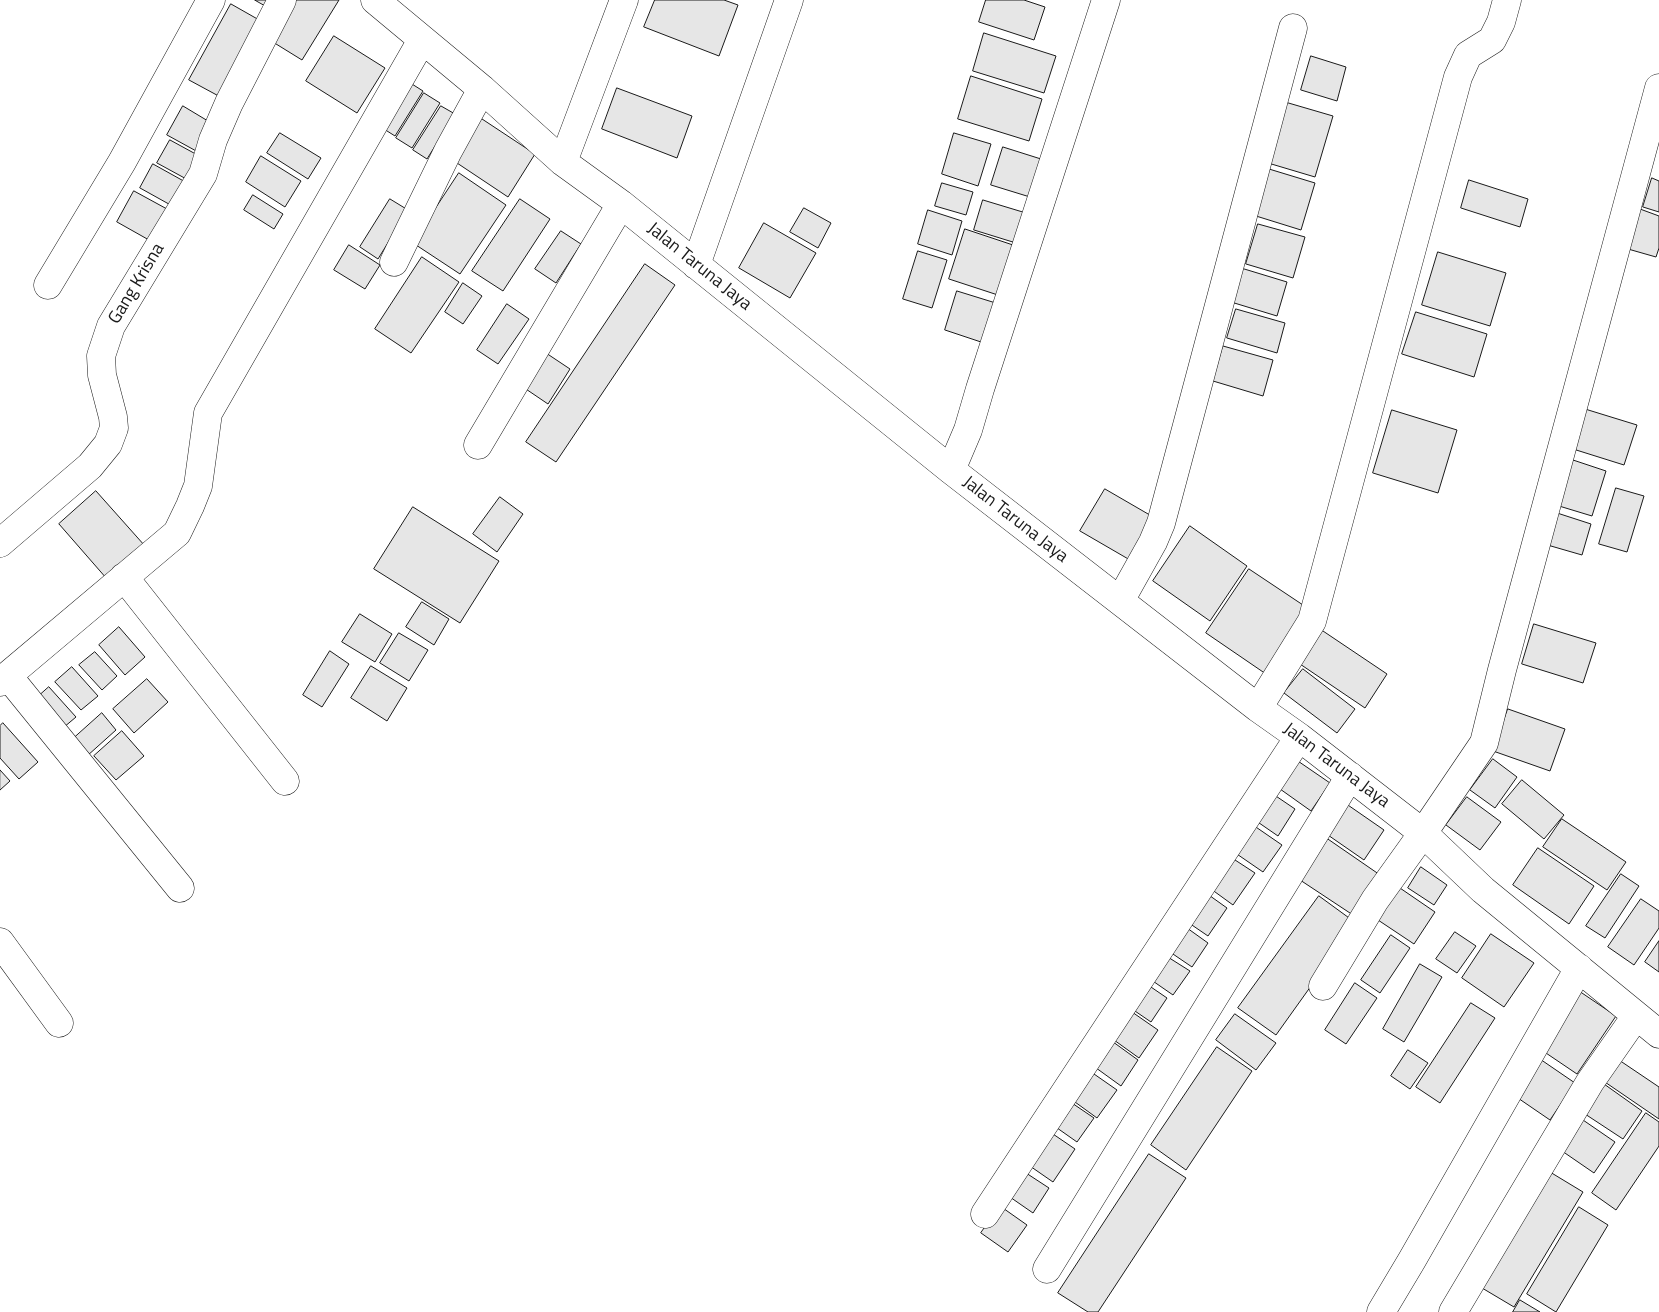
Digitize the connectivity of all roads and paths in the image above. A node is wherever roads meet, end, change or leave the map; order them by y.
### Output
1 (211, 0) edge
2 (282, 0) edge
3 (375, 0) edge
4 (624, 0) edge
5 (789, 0) edge
6 (1106, 0) edge
7 (1506, 0) edge
8 (1293, 28) dead end
9 (422, 40) junction
10 (1659, 88) edge
11 (482, 89) junction
12 (563, 162) junction
13 (621, 204) junction
14 (394, 262) dead end
15 (696, 265) junction
16 (48, 285) dead end
17 (478, 445) dead end
18 (951, 470) junction
19 (0, 544) edge
20 (124, 577) junction
21 (1120, 601) junction
22 (4, 679) edge
23 (1258, 708) junction
24 (1300, 737) junction
25 (1350, 776) junction
26 (285, 780) dead end
27 (1424, 833) junction
28 (180, 888) dead end
29 (0, 942) edge
30 (1579, 968) junction
31 (1323, 986) dead end
32 (1636, 1016) junction
33 (59, 1023) dead end
34 (1659, 1034) edge
35 (985, 1214) dead end
36 (1048, 1270) dead end
37 (1381, 1312) edge
38 (1453, 1312) edge

1 - 16 street
2 - 19 street, Gang Krisna
3 - 9 street, Jalan Taruna Jaya
4 - 12 street
5 - 15 street
6 - 18 street
7 - 23 street
8 - 21 street
9 - 11 street, Jalan Taruna Jaya
9 - 20 street
10 - 27 street
11 - 12 street, Jalan Taruna Jaya
11 - 14 street
12 - 13 street, Jalan Taruna Jaya
13 - 15 street, Jalan Taruna Jaya
13 - 17 street
15 - 18 street, Jalan Taruna Jaya
18 - 21 street, Jalan Taruna Jaya
20 - 22 street
20 - 26 street
21 - 23 street, Jalan Taruna Jaya
22 - 28 street
23 - 24 street, Jalan Taruna Jaya
24 - 25 street, Jalan Taruna Jaya
24 - 35 street
25 - 27 street, Jalan Taruna Jaya
25 - 36 street
27 - 30 street, Jalan Taruna Jaya
27 - 31 street
29 - 33 street
30 - 32 street, Jalan Taruna Jaya
30 - 37 street
32 - 34 street, Jalan Taruna Jaya
32 - 38 street

